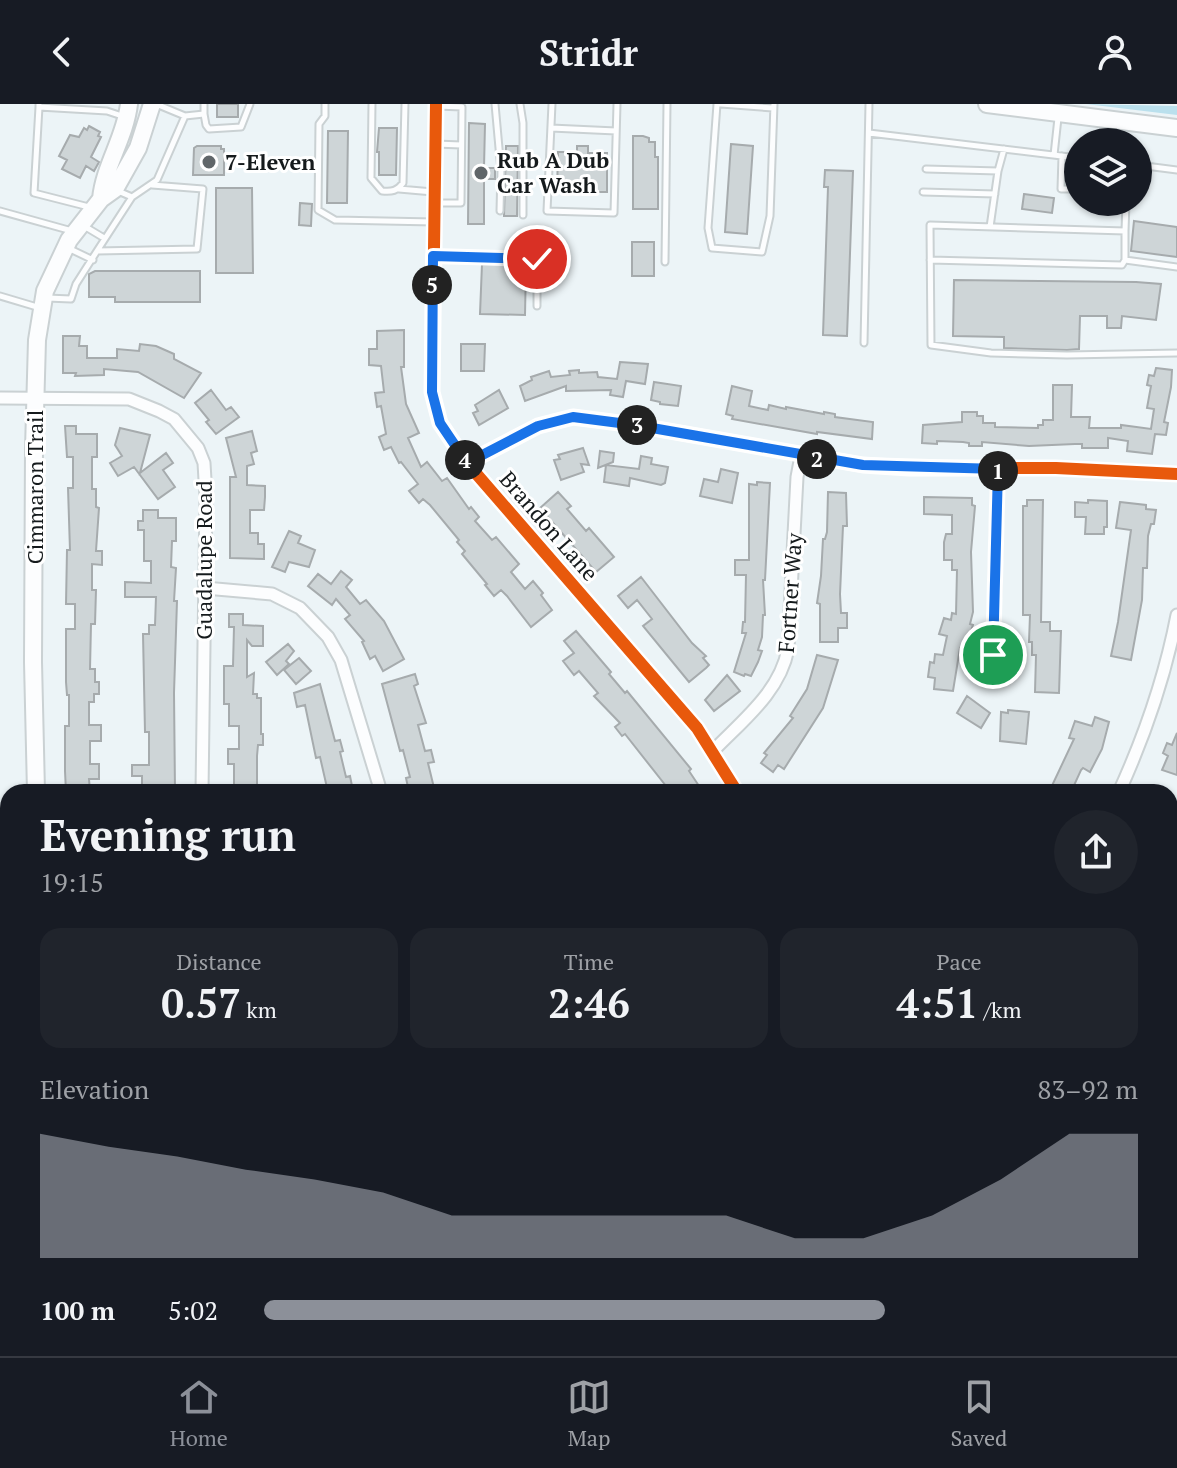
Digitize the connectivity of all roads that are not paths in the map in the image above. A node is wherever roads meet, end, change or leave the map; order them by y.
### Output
1 (154, 104) edge
2 (204, 104) edge
3 (250, 104) edge
4 (325, 104) edge
5 (372, 104) edge
6 (405, 104) edge
7 (495, 104) edge
8 (520, 104) edge
9 (552, 104) edge
10 (617, 104) edge
11 (667, 104) edge
12 (719, 104) edge
13 (869, 104) edge
14 (987, 104) edge
15 (436, 105) edge
16 (39, 106) edge
17 (465, 106) edge
18 (774, 106) edge
19 (128, 111) edge
20 (1059, 113) junction
21 (204, 114) junction
22 (185, 116) junction
23 (551, 128) junction
24 (1177, 128) edge
25 (616, 131) junction
26 (869, 133) junction
27 (435, 144) junction
28 (461, 145) junction
29 (1004, 149) junction
30 (1054, 155) junction
31 (1062, 156) joint
32 (1152, 167) edge
33 (926, 169) dead end
34 (1177, 170) edge
35 (998, 171) junction
36 (152, 185) junction
37 (115, 189) junction
38 (398, 189) junction
39 (1064, 189) edge
40 (923, 192) dead end
41 (995, 194) junction
42 (132, 197) junction
43 (434, 198) junction
44 (97, 204) junction
45 (0, 211) edge
46 (500, 211) dead end
47 (523, 215) dead end
48 (1126, 216) edge
49 (434, 222) junction
50 (990, 227) junction
51 (78, 228) junction
52 (1125, 231) junction
53 (104, 238) junction
54 (66, 247) junction
55 (97, 251) junction
56 (433, 256) junction
57 (93, 260) junction
58 (930, 260) junction
59 (1125, 260) junction
60 (665, 262) dead end
61 (1177, 267) edge
62 (0, 296) edge
63 (43, 303) junction
64 (537, 306) dead end
65 (864, 343) dead end
66 (1177, 353) edge
67 (0, 398) edge
68 (36, 399) junction
69 (801, 456) junction
70 (467, 463) junction
71 (998, 469) junction
72 (1177, 474) edge
73 (205, 588) junction
74 (1177, 615) edge
75 (1174, 646) edge
76 (993, 655) dead end
77 (713, 751) junction
78 (36, 784) edge
79 (202, 784) edge
80 (379, 784) edge
81 (732, 784) edge
82 (1123, 784) edge

1 - 22 lane
1 - 37 street, Cimmaron Trail
2 - 21 lane
3 - 21 lane
4 - 49 lane
5 - 38 lane
6 - 38 lane
7 - 46 lane
8 - 47 lane
9 - 23 lane
10 - 25 lane
11 - 60 lane
12 - 18 lane
12 - 18 lane
13 - 26 lane
14 - 20 street
15 - 17 lane
15 - 27 street, Brandon Lane
16 - 19 lane
16 - 44 lane
17 - 28 lane
19 - 44 street, Cimmaron Trail
20 - 24 street
20 - 30 lane
21 - 22 lane
22 - 36 lane
23 - 25 lane
23 - 25 lane
26 - 29 lane
26 - 65 lane
27 - 28 lane
27 - 43 street, Brandon Lane
28 - 43 lane
29 - 30 lane
29 - 35 lane
30 - 31 lane
31 - 39 lane
32 - 34 lane
33 - 35 lane
35 - 41 lane
36 - 42 lane
36 - 55 lane
37 - 42 lane
37 - 44 street, Cimmaron Trail
38 - 43 lane
40 - 41 lane
41 - 50 lane
42 - 53 lane
43 - 49 street, Brandon Lane
44 - 51 street, Cimmaron Trail
45 - 51 lane
48 - 52 lane
49 - 56 street, Brandon Lane
50 - 52 lane
50 - 58 lane
51 - 53 lane
51 - 54 street, Cimmaron Trail
52 - 59 lane
53 - 55 lane
54 - 57 lane
54 - 63 street, Cimmaron Trail
55 - 57 lane
56 - 64 lane
56 - 70 street, Brandon Lane
57 - 63 lane
58 - 59 lane
58 - 66 lane
59 - 61 lane
62 - 63 lane
63 - 68 street, Cimmaron Trail
67 - 68 street, Guadalupe Road
68 - 73 street, Guadalupe Road
68 - 78 street, Cimmaron Trail
69 - 70 street
69 - 71 street
69 - 77 street, Fortner Way
70 - 77 street, Brandon Lane
71 - 72 street
71 - 76 street
73 - 79 street, Guadalupe Road
73 - 80 street
74 - 75 street
75 - 82 street
77 - 81 street, Brandon Lane

